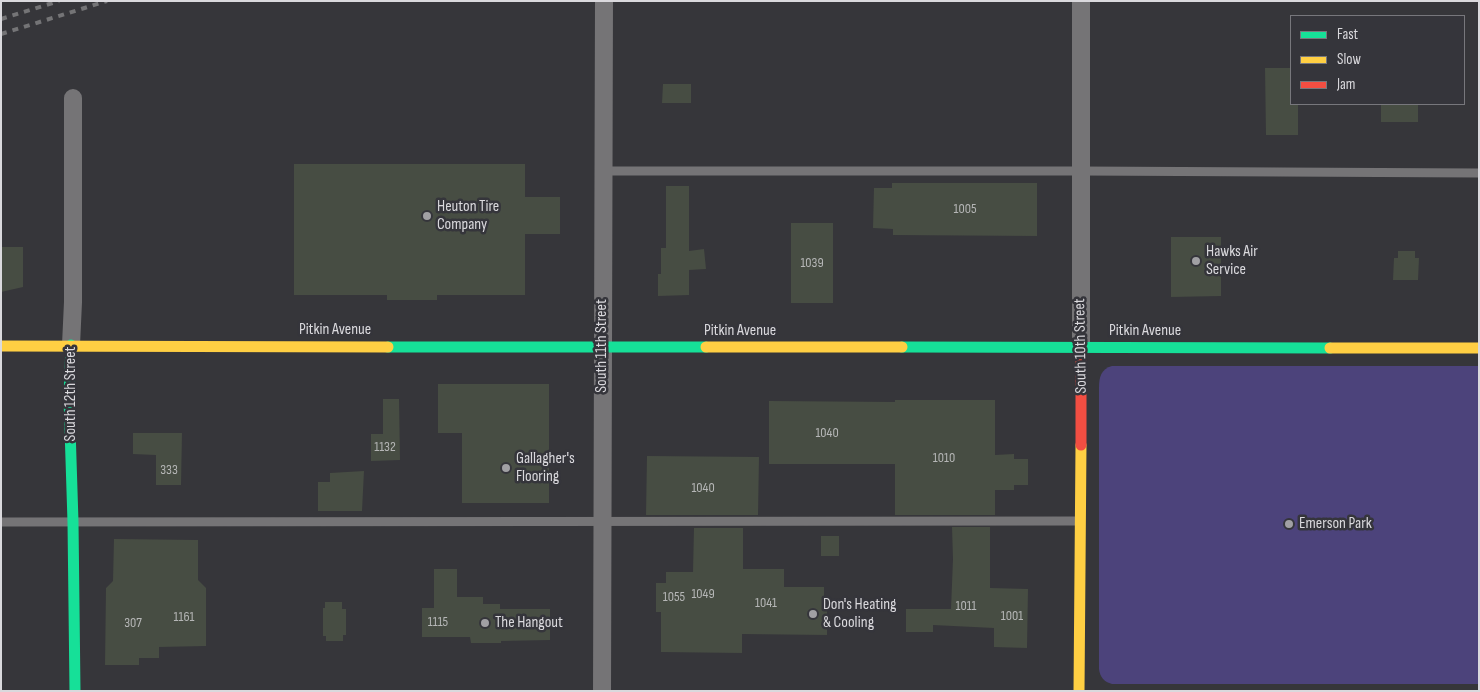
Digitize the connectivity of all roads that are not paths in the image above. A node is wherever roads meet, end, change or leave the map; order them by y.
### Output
1 (604, 1) edge
2 (1081, 1) edge
3 (73, 98) dead end
4 (603, 171) junction
5 (1081, 171) junction
6 (1479, 173) edge
7 (71, 345) junction
8 (1, 346) edge
9 (602, 347) junction
10 (1081, 348) junction
11 (1479, 348) edge
12 (1081, 521) junction
13 (1, 522) edge
14 (73, 522) junction
15 (603, 522) junction
16 (75, 691) edge
17 (602, 691) edge
18 (1079, 691) edge

1 - 4 street, South 11th Street
2 - 5 street, South 10th Street
3 - 7 street, South 12th Street
4 - 5 lane
4 - 9 street, South 11th Street
5 - 6 lane
5 - 10 street, South 10th Street
7 - 8 main road, Pitkin Avenue
7 - 9 main road, Pitkin Avenue
7 - 14 main road, South 12th Street
9 - 10 main road, Pitkin Avenue
9 - 15 street, South 11th Street
10 - 11 main road, Pitkin Avenue
10 - 12 main road, South 10th Street
12 - 15 lane
12 - 18 main road, South 10th Street
13 - 14 lane
14 - 15 lane
14 - 16 main road, South 12th Street
15 - 17 street, South 11th Street

